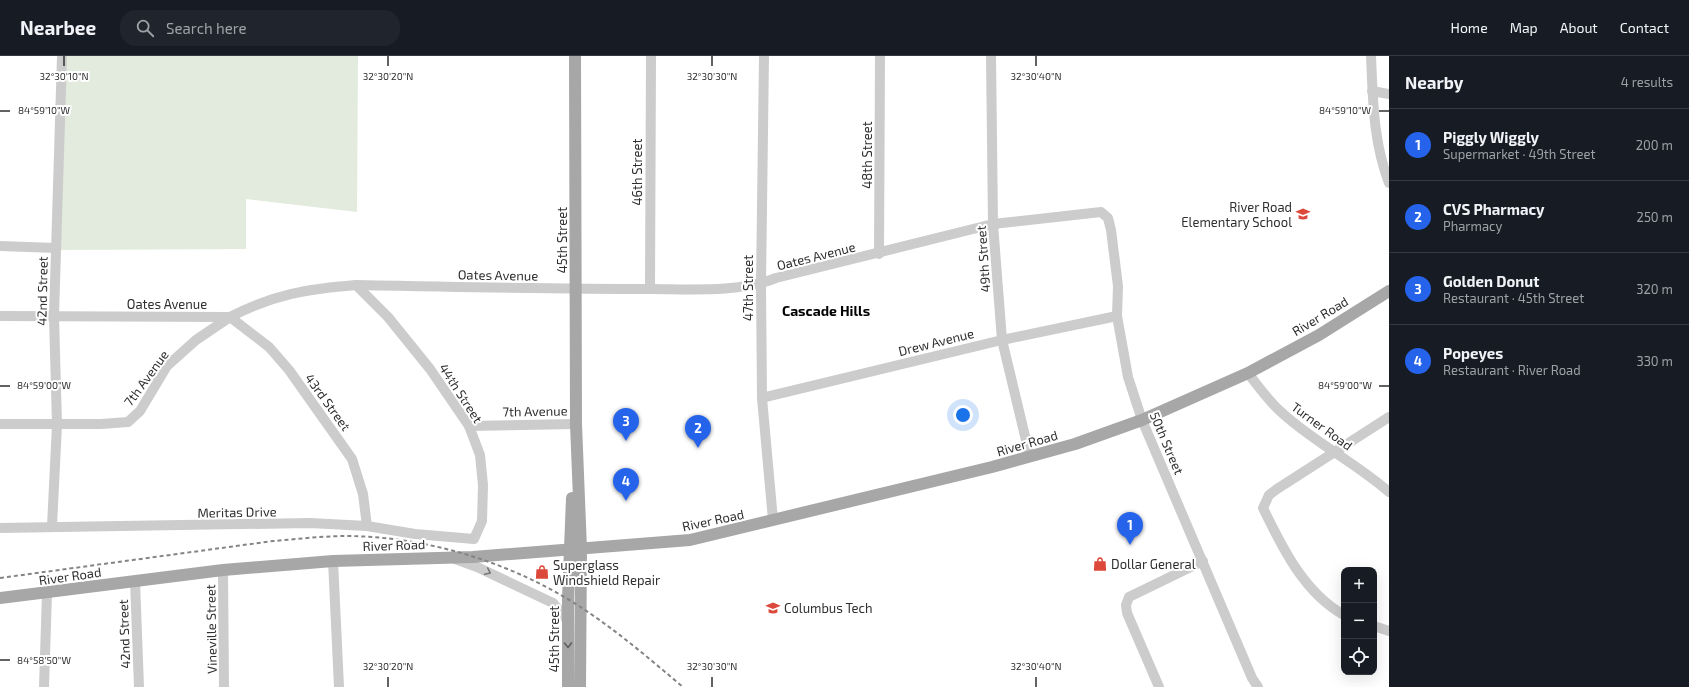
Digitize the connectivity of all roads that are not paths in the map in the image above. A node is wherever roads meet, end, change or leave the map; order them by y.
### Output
1 (62, 56) edge
2 (575, 56) edge
3 (651, 56) edge
4 (764, 56) edge
5 (880, 56) edge
6 (991, 56) edge
7 (1371, 56) edge
8 (1372, 91) junction
9 (1389, 94) edge
10 (1389, 183) edge
11 (1087, 213) joint
12 (993, 224) junction
13 (0, 246) edge
14 (56, 248) junction
15 (879, 254) junction
16 (761, 284) junction
17 (356, 285) junction
18 (576, 289) junction
19 (650, 289) junction
20 (1389, 291) edge
21 (0, 316) edge
22 (54, 316) junction
23 (1117, 316) junction
24 (230, 317) junction
25 (1002, 340) junction
26 (1248, 373) junction
27 (762, 398) junction
28 (1389, 417) edge
29 (1142, 420) junction
30 (0, 424) edge
31 (576, 424) junction
32 (57, 425) junction
33 (470, 426) junction
34 (1334, 452) junction
35 (1030, 457) junction
36 (1389, 492) edge
37 (773, 520) junction
38 (52, 526) junction
39 (367, 526) junction
40 (0, 528) edge
41 (474, 539) joint
42 (575, 550) junction
43 (452, 557) junction
44 (332, 561) junction
45 (1203, 561) junction
46 (223, 570) junction
47 (135, 581) junction
48 (47, 593) junction
49 (0, 598) edge
50 (1341, 612) edge
51 (568, 621) junction
52 (1377, 627) edge
53 (1389, 631) edge
54 (44, 687) edge
55 (139, 687) edge
56 (224, 687) edge
57 (339, 687) edge
58 (568, 687) edge
59 (580, 687) edge
60 (1159, 687) edge
61 (1258, 687) edge

1 - 14 street, 42nd Street
2 - 18 main road, 45th Street
3 - 19 street, 46th Street
4 - 16 street, 47th Street
5 - 15 street, 48th Street
6 - 12 street, 49th Street
7 - 8 street
8 - 9 street
8 - 10 street
11 - 12 street, Oates Avenue
11 - 23 street, 50th Street
12 - 15 street, Oates Avenue
12 - 25 street, 49th Street
13 - 14 street
14 - 22 street, 42nd Street
15 - 16 street, Oates Avenue
16 - 19 street, Oates Avenue
16 - 27 street, 47th Street
17 - 18 street, Oates Avenue
17 - 24 street, Oates Avenue
17 - 33 street, 44th Street
18 - 19 street, Oates Avenue
18 - 31 main road, 45th Street
20 - 26 main road, River Road
21 - 22 street, Oates Avenue
22 - 24 street, Oates Avenue
22 - 32 street, 42nd Street
23 - 25 street, Drew Avenue
23 - 29 street, 50th Street
24 - 32 street, 7th Avenue
24 - 39 street, 43rd Street
25 - 27 street, Drew Avenue
25 - 35 street, 49th Street
26 - 29 main road, River Road
26 - 34 street, Turner Road
27 - 37 street, 47th Street
28 - 34 street
29 - 35 main road, River Road
29 - 45 street, 50th Street
30 - 32 street, 7th Avenue
31 - 33 street, 7th Avenue
31 - 42 main road, 45th Street
32 - 38 street, 42nd Street
33 - 41 street, 44th Street
34 - 36 street, Turner Road
34 - 50 street
35 - 37 main road, River Road
37 - 42 main road, River Road
38 - 39 street, Meritas Drive
38 - 40 street, Meritas Drive
39 - 41 street, Meritas Drive
42 - 43 main road, River Road
42 - 51 main road, 45th Street
42 - 59 main road, 45th Street
43 - 44 main road, River Road
43 -> 51 street
44 - 46 main road, River Road
44 - 57 street
45 - 60 street
45 - 61 street, 50th Street
46 - 47 main road, River Road
46 - 56 street, Vineville Street
47 - 48 main road, River Road
47 - 55 street, 42nd Street
48 - 49 main road, River Road
48 - 54 street
51 -> 58 main road, 45th Street
52 - 53 street

